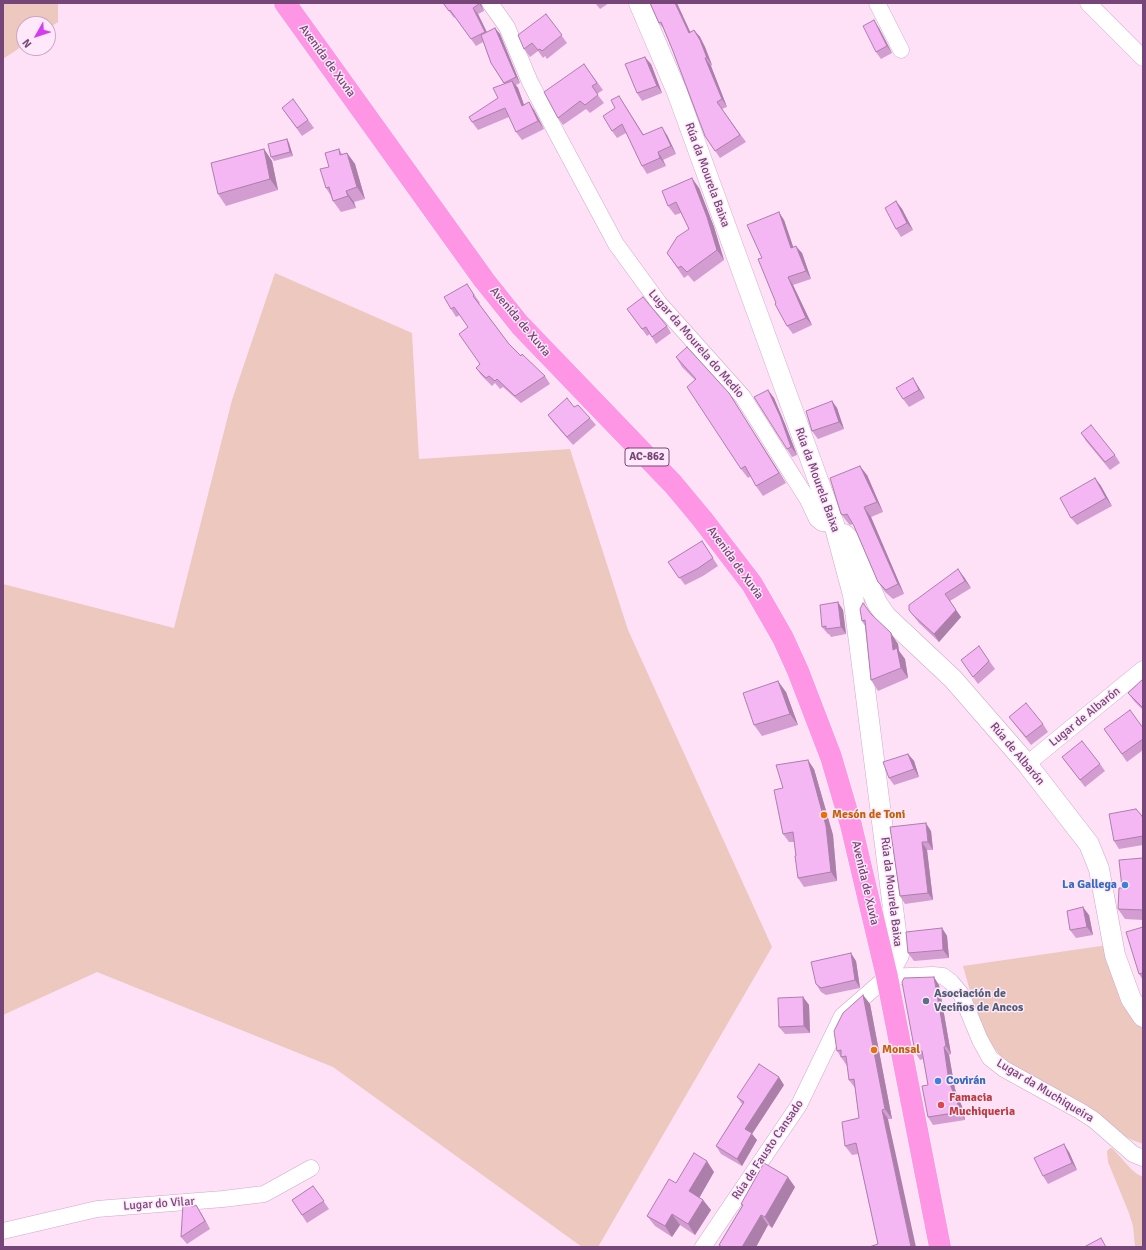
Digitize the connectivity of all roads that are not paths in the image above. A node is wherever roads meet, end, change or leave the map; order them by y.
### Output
1 (285, 3) edge
2 (490, 3) edge
3 (639, 3) edge
4 (877, 3) edge
5 (1088, 3) edge
6 (901, 50) dead end
7 (1143, 58) edge
8 (834, 524) junction
9 (1143, 669) edge
10 (1027, 764) junction
11 (887, 977) junction
12 (1143, 1017) edge
13 (1143, 1158) edge
14 (311, 1168) dead end
15 (3, 1231) edge
16 (703, 1247) edge
17 (940, 1247) edge

1 - 11 main road, Avenida de Xuvia / AC-862
2 - 8 street, Lugar da Mourela do Medio
3 - 8 street, Rúa da Mourela Baixa
4 - 6 street
5 - 7 street
8 - 10 street, Rúa de Albarón
8 - 11 street, Rúa da Mourela Baixa
9 - 10 street, Lugar de Albarón
10 - 12 street, Rúa de Albarón
11 - 13 street, Lugar da Muchiqueira
11 - 16 street, Rúa de Fausto Cansado
11 - 17 main road, Avenida de Xuvia / AC-862
14 - 15 street, Lugar do Vilar

